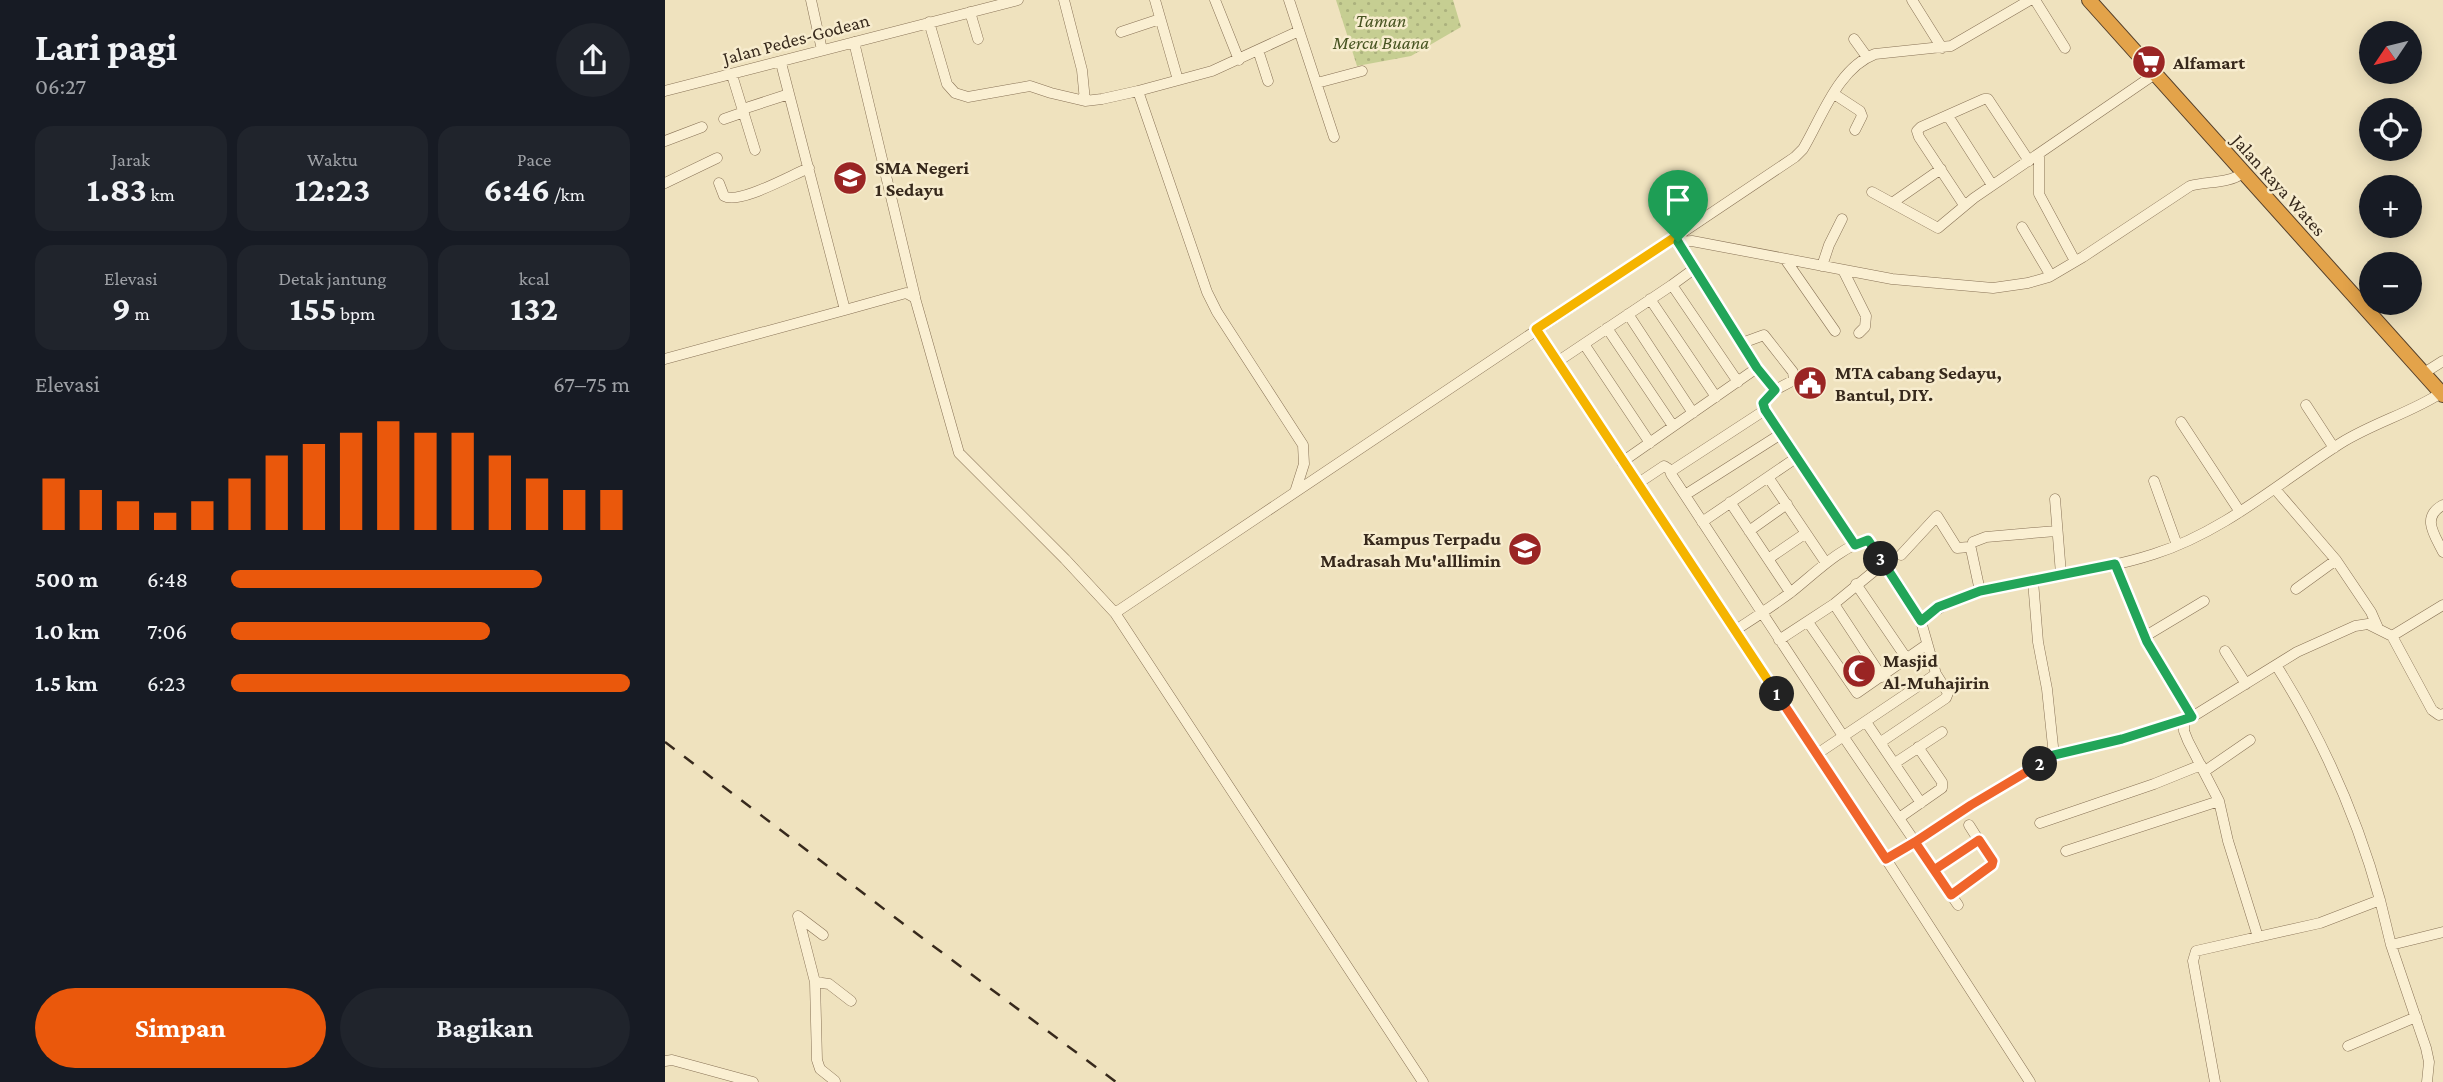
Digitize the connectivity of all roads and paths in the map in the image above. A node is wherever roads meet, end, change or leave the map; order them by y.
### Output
1 (811, 0) edge
2 (1063, 0) edge
3 (1155, 0) edge
4 (1215, 0) edge
5 (1289, 0) edge
6 (1912, 0) edge
7 (2033, 0) edge
8 (2089, 0) edge
9 (1011, 1) edge
10 (970, 12) junction
11 (1160, 19) junction
12 (929, 22) junction
13 (1299, 31) junction
14 (1121, 32) dead end
15 (978, 38) dead end
16 (1854, 39) dead end
17 (854, 42) junction
18 (1942, 48) junction
19 (2065, 48) dead end
20 (821, 50) junction
21 (1258, 50) junction
22 (1867, 57) junction
23 (1239, 60) junction
24 (781, 62) junction
25 (1362, 71) dead end
26 (2155, 74) junction
27 (732, 75) junction
28 (1178, 80) junction
29 (1268, 81) dead end
30 (1317, 83) junction
31 (665, 91) edge
32 (1138, 91) junction
33 (789, 94) junction
34 (1834, 94) junction
35 (1085, 100) junction
36 (744, 111) junction
37 (1948, 116) junction
38 (724, 119) dead end
39 (702, 127) dead end
40 (1855, 130) dead end
41 (1334, 137) dead end
42 (665, 141) edge
43 (755, 150) dead end
44 (2039, 154) junction
45 (717, 158) dead end
46 (2029, 161) junction
47 (809, 168) junction
48 (1941, 169) junction
49 (2243, 173) junction
50 (665, 183) edge
51 (719, 183) dead end
52 (1993, 185) junction
53 (1872, 192) dead end
54 (1892, 203) junction
55 (1964, 205) junction
56 (1842, 219) dead end
57 (2022, 227) dead end
58 (1677, 240) junction
59 (1785, 259) junction
60 (2075, 261) junction
61 (1822, 266) junction
62 (1695, 270) junction
63 (1843, 270) junction
64 (2051, 276) junction
65 (1672, 285) junction
66 (915, 298) junction
67 (1650, 299) junction
68 (845, 310) junction
69 (1628, 314) junction
70 (1607, 328) junction
71 (1536, 329) junction
72 (1835, 331) dead end
73 (1859, 333) dead end
74 (1742, 343) junction
75 (1584, 344) junction
76 (665, 359) edge
77 (2443, 361) edge
78 (1557, 362) junction
79 (1757, 368) junction
80 (2424, 373) junction
81 (1738, 382) junction
82 (1775, 390) junction
83 (2442, 394) edge
84 (1716, 397) junction
85 (2306, 405) dead end
86 (1765, 410) junction
87 (1693, 413) junction
88 (2181, 422) dead end
89 (1673, 426) junction
90 (1781, 434) junction
91 (1650, 443) junction
92 (2334, 448) junction
93 (1796, 458) junction
94 (1622, 462) junction
95 (1672, 471) junction
96 (1768, 477) junction
97 (2154, 481) dead end
98 (1637, 484) junction
99 (1296, 489) junction
100 (2275, 489) junction
101 (1685, 495) junction
102 (2055, 499) dead end
103 (1730, 502) junction
104 (1787, 504) junction
105 (2443, 505) edge
106 (2240, 512) junction
107 (1702, 522) junction
108 (1749, 531) junction
109 (2056, 531) junction
110 (1806, 533) junction
111 (1973, 542) dead end
112 (1855, 545) junction
113 (2177, 545) junction
114 (2443, 552) edge
115 (1901, 555) dead end
116 (1768, 559) junction
117 (2336, 559) junction
118 (1826, 563) junction
119 (1884, 563) junction
120 (2115, 564) junction
121 (2061, 574) junction
122 (2033, 581) junction
123 (1856, 584) junction
124 (2296, 589) dead end
125 (1980, 591) junction
126 (1790, 592) junction
127 (2204, 601) dead end
128 (1833, 604) junction
129 (2443, 605) edge
130 (1762, 612) junction
131 (1115, 613) junction
132 (1921, 621) junction
133 (1808, 622) junction
134 (2379, 630) junction
135 (1734, 631) junction
136 (2144, 636) junction
137 (2392, 636) junction
138 (1779, 640) junction
139 (1926, 645) junction
140 (2225, 651) dead end
141 (1907, 659) junction
142 (2276, 665) junction
143 (1935, 674) junction
144 (1882, 677) junction
145 (2246, 684) junction
146 (2443, 714) edge
147 (2188, 718) junction
148 (1866, 722) junction
149 (1942, 732) dead end
150 (1843, 736) junction
151 (2250, 740) dead end
152 (1881, 742) junction
153 (1918, 747) junction
154 (1817, 754) junction
155 (2054, 755) junction
156 (1895, 763) junction
157 (2203, 768) junction
158 (2219, 801) junction
159 (1921, 803) junction
160 (1899, 818) junction
161 (2040, 823) dead end
162 (1969, 825) dead end
163 (1979, 840) junction
164 (1915, 842) junction
165 (2066, 851) dead end
166 (1886, 859) junction
167 (1934, 870) junction
168 (1951, 895) junction
169 (2380, 900) junction
170 (1958, 905) dead end
171 (2443, 932) edge
172 (823, 935) dead end
173 (2258, 937) junction
174 (2391, 945) junction
175 (815, 982) junction
176 (851, 1001) dead end
177 (2416, 1017) junction
178 (2348, 1046) dead end
179 (665, 1061) edge
180 (753, 1082) edge
181 (836, 1082) edge
182 (1423, 1082) edge
183 (2030, 1082) edge
184 (2215, 1082) edge
185 (2427, 1082) edge

1 - 20 street
2 - 35 street
3 - 11 street
4 - 23 street
5 - 13 street
6 - 18 street
7 - 18 street
7 - 19 street
8 - 26 highway, Jalan Raya Wates
9 - 10 street, Jalan Pedes-Godean
10 - 12 street, Jalan Pedes-Godean
10 - 15 street
11 - 14 street
11 - 28 street
12 - 17 street, Jalan Pedes-Godean
12 - 35 street
13 - 21 street
13 - 30 street
16 - 22 street
17 - 20 street, Jalan Pedes-Godean
17 - 66 street
18 - 22 street
20 - 24 street, Jalan Pedes-Godean
21 - 23 street
21 - 29 street
22 - 34 street
23 - 28 street
24 - 27 street, Jalan Pedes-Godean
24 - 33 street
25 - 30 street
26 - 44 street
26 - 49 highway, Jalan Raya Wates
27 - 31 street, Jalan Pedes-Godean
27 - 36 street
28 - 32 street
30 - 41 street
32 - 35 street
32 - 99 street
33 - 36 street
33 - 47 street
34 - 40 street
34 - 58 street
36 - 38 street
36 - 43 street
37 - 46 street
37 - 48 street
37 - 52 street
39 - 42 street
44 - 46 street
44 - 60 street
45 - 50 street
46 - 52 street
47 - 51 street
47 - 68 street
48 - 54 street
48 - 55 street
49 - 60 street
49 - 80 highway, Jalan Raya Wates
52 - 55 street
53 - 54 street
54 - 55 street
56 - 61 street
57 - 64 street
58 - 59 street
58 - 62 street
58 - 71 street
59 - 61 street
59 - 72 street
60 - 64 street
61 - 63 street
62 - 65 street
62 - 74 street
63 - 64 street
63 - 73 street
65 - 67 street
65 - 81 street
66 - 68 street
66 - 131 street
67 - 69 street
67 - 84 street
68 - 76 street
69 - 70 street
69 - 87 street
70 - 75 street
70 - 89 street
71 - 78 street
71 - 99 street
74 - 79 street
74 - 82 street
75 - 78 street
75 - 91 street
77 - 80 street
78 - 94 street
79 - 81 street
79 - 82 street
80 - 83 highway, Jalan Raya Wates
81 - 84 street
82 - 86 street
83 - 92 street
84 - 87 street
85 - 92 street
86 - 90 street
86 - 95 street
87 - 89 street
88 - 106 street
89 - 91 street
90 - 93 street
90 - 101 street
91 - 94 street
92 - 100 street
93 - 96 street
93 - 112 street
94 - 98 street
95 - 98 street
95 - 101 street
96 - 103 street
96 - 104 street
97 - 113 street
98 - 135 street
99 - 131 street
100 - 106 street
100 - 117 street
101 - 107 street
102 - 109 street
103 - 107 street
103 - 108 street
104 - 108 street
104 - 110 street
105 - 114 street
106 - 113 street
107 - 130 street
108 - 116 street
109 - 111 street
109 - 121 street
110 - 116 street
110 - 118 street
112 - 118 street
112 - 119 street
113 - 120 street
115 - 125 street
116 - 126 street
117 - 124 street
117 - 134 street
118 - 126 street
119 - 123 street
119 - 132 street
120 - 121 street
120 - 136 street
121 - 122 street
122 - 125 street
122 - 155 street
123 - 128 street
123 - 141 street
125 - 132 street
126 - 130 street
127 - 136 street
128 - 133 street
128 - 144 street
129 - 137 street
130 - 135 street
130 - 138 street
131 - 182 street
132 - 139 street
133 - 138 street
133 - 144 street
134 - 137 street
134 - 142 street
135 - 154 street
136 - 147 street
137 - 146 street
138 - 150 street
139 - 141 street
139 - 143 street
140 - 145 street
141 - 144 street
142 - 145 street
142 - 169 street
143 - 148 street
143 - 152 street
145 - 147 street
147 - 155 street
147 - 157 street
148 - 150 street
148 - 152 street
149 - 153 street
150 - 154 street
150 - 160 street
151 - 157 street
152 - 156 street
153 - 156 street
153 - 159 street
154 - 166 street
155 - 164 street
156 - 159 street
157 - 158 street
157 - 161 street
158 - 165 street
158 - 173 street
159 - 160 street
160 - 164 street
162 - 163 street
163 - 167 street
163 - 168 street
164 - 166 street
164 - 167 street
166 - 183 street
167 - 168 street
168 - 170 street
169 - 173 street
169 - 174 street
171 - 174 street
172 - 175 street
173 - 184 street
174 - 177 street
175 - 176 street
175 - 181 street
177 - 178 street
177 - 185 street
179 - 180 street

